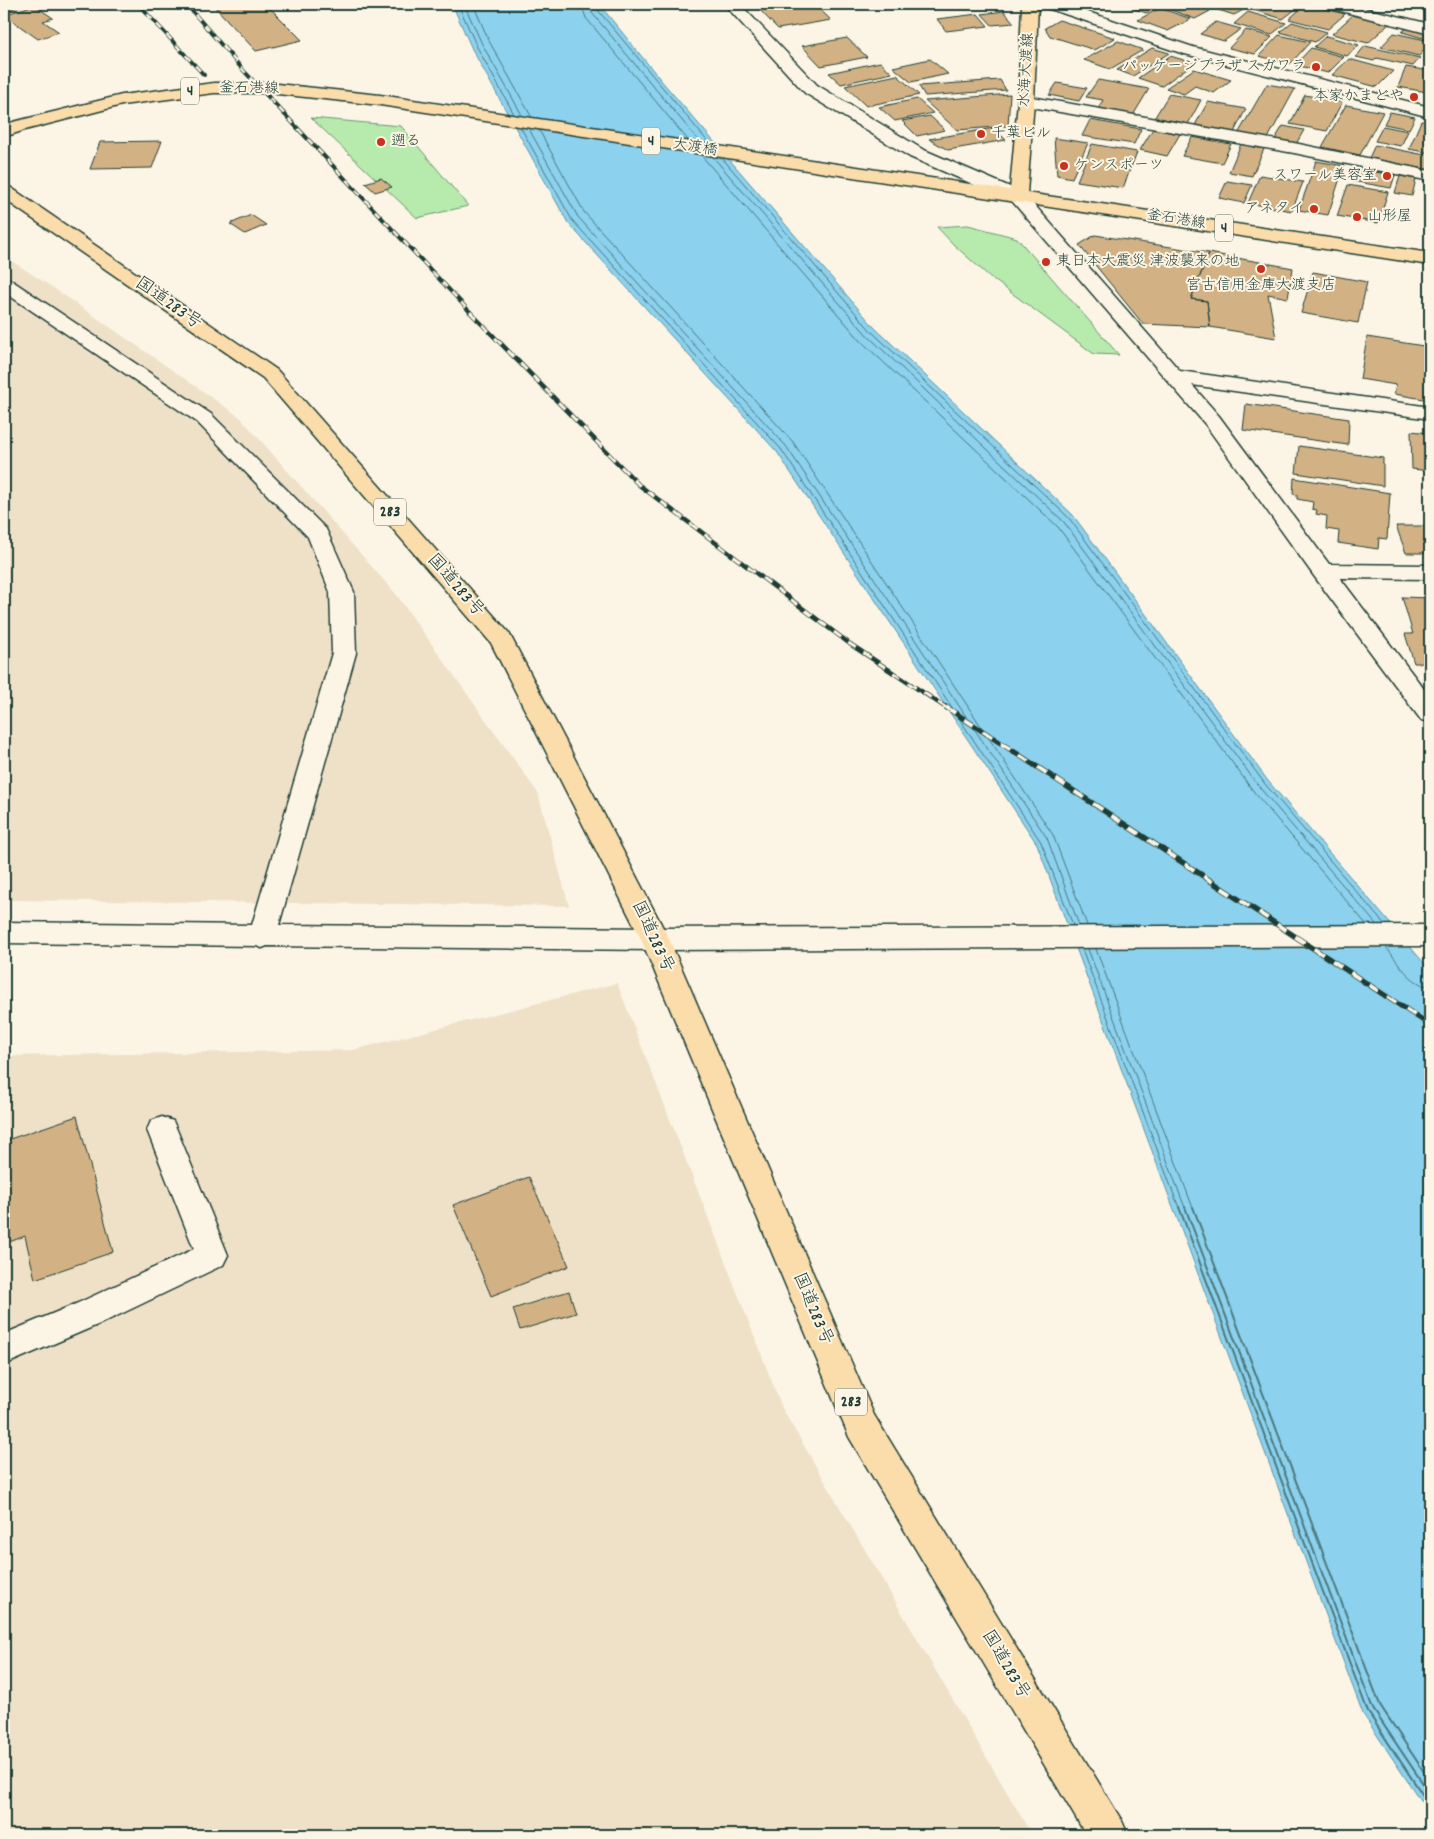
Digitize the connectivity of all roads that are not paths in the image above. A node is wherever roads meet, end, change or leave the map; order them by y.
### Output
1 (732, 4) edge
2 (1030, 4) edge
3 (1048, 4) edge
4 (1330, 4) edge
5 (1430, 29) edge
6 (380, 100) joint
7 (1026, 101) junction
8 (1430, 112) edge
9 (4, 132) edge
10 (1430, 176) edge
11 (921, 182) joint
12 (4, 191) edge
13 (1018, 197) junction
14 (1430, 259) edge
15 (4, 284) edge
16 (1174, 376) junction
17 (1430, 413) edge
18 (1322, 571) junction
19 (1430, 572) edge
20 (1430, 714) edge
21 (4, 933) edge
22 (1430, 936) edge
23 (262, 937) junction
24 (655, 939) junction
25 (162, 1130) dead end
26 (4, 1350) edge
27 (1108, 1835) edge

1 - 13 street
2 - 7 main road, 水海大渡線
3 - 8 street
4 - 5 street
6 - 9 main road, 釜石港線 / 4
6 - 11 main road, 大渡橋 / 4
7 - 10 street
7 - 13 main road, 水海大渡線
11 - 13 main road, 釜石港線 / 4
12 - 24 main road, 国道283号 / 283
13 - 14 main road, 釜石港線 / 4
13 - 16 street
15 - 23 street
16 - 17 street
16 - 18 street
18 - 19 street
18 - 20 street
21 - 23 street
22 - 24 street
23 - 24 street
24 - 27 main road, 国道283号 / 283
25 - 26 street

